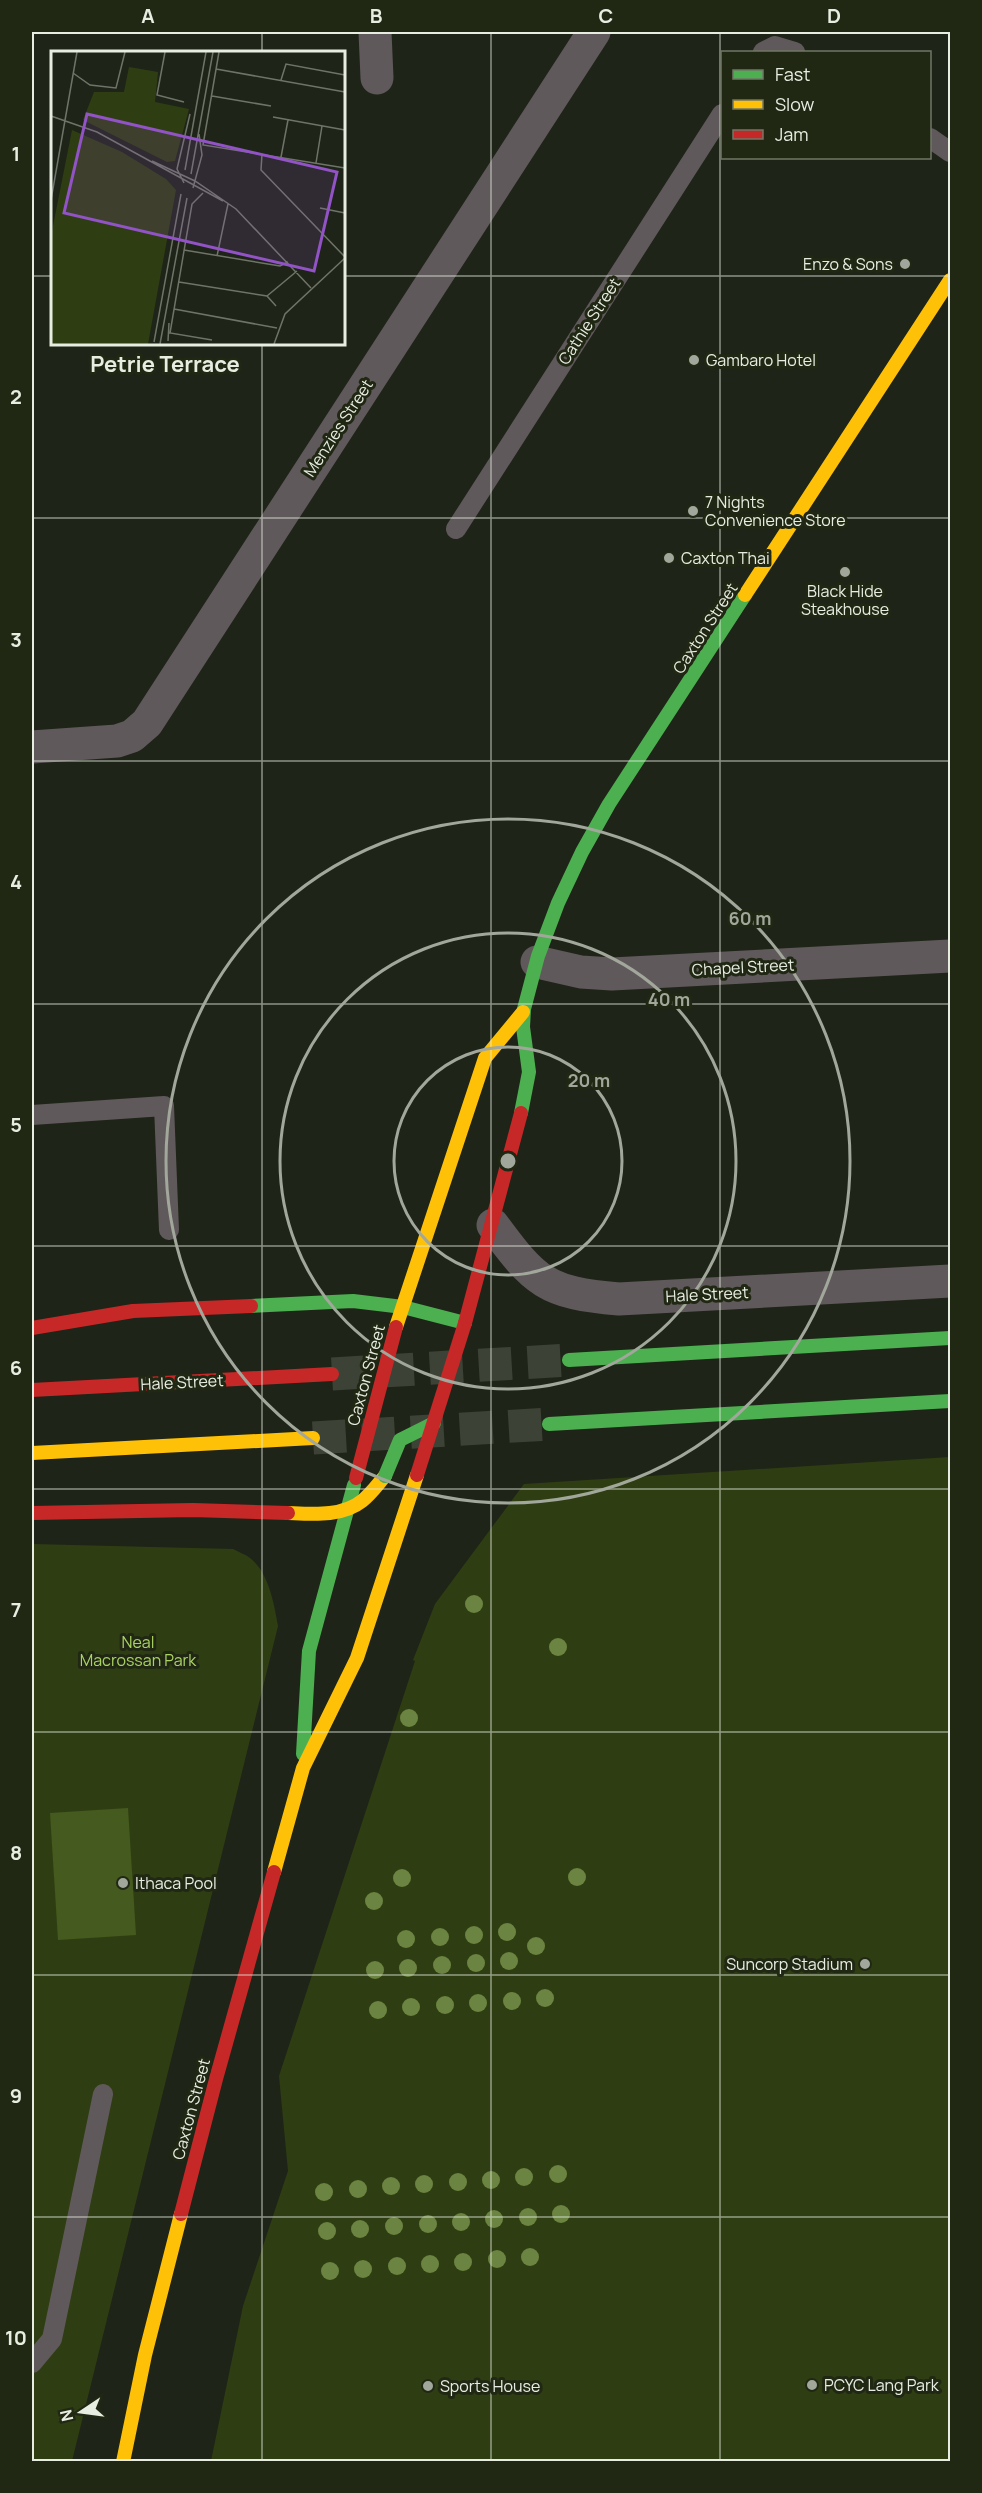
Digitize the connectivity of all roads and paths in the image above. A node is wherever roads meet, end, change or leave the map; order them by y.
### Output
1 (375, 32) edge
2 (594, 32) edge
3 (769, 49) edge
4 (793, 51) edge
5 (377, 78) dead end
6 (721, 117) edge
7 (931, 139) edge
8 (951, 152) edge
9 (951, 280) edge
10 (456, 529) dead end
11 (32, 747) edge
12 (951, 956) edge
13 (537, 962) junction
14 (523, 1012) junction
15 (32, 1115) edge
16 (493, 1225) junction
17 (169, 1230) dead end
18 (951, 1281) edge
19 (403, 1306) junction
20 (465, 1323) junction
21 (32, 1327) edge
22 (951, 1338) edge
23 (569, 1360) tunnel mouth
24 (332, 1374) tunnel mouth
25 (32, 1390) edge
26 (951, 1401) edge
27 (434, 1423) junction
28 (549, 1424) tunnel mouth
29 (313, 1438) tunnel mouth
30 (32, 1453) edge
31 (347, 1509) junction
32 (32, 1513) edge
33 (303, 1768) junction
34 (103, 2094) dead end
35 (32, 2363) edge
36 (123, 2462) edge

1 - 5 street
2 - 11 street, Menzies Street
3 - 4 lane
6 - 10 lane, Cathie Street
7 - 8 lane
9 - 13 main road, Caxton Street
12 - 13 street, Chapel Street
13 - 14 main road, Caxton Street
14 - 16 main road, Caxton Street
14 - 19 main road, Caxton Street
15 - 17 lane
16 - 18 street, Hale Street
16 - 20 main road, Caxton Street
19 - 20 main road
19 - 21 main road
19 - 31 main road, Caxton Street, bridge
20 - 27 main road, Caxton Street, bridge
22 - 23 main road
24 - 25 main road, Hale Street
26 - 28 main road
27 - 31 main road, bridge
27 - 33 main road, Caxton Street, bridge
29 - 30 main road
31 - 32 main road
31 - 33 main road, Caxton Street
33 - 36 main road, Caxton Street
34 - 35 lane

